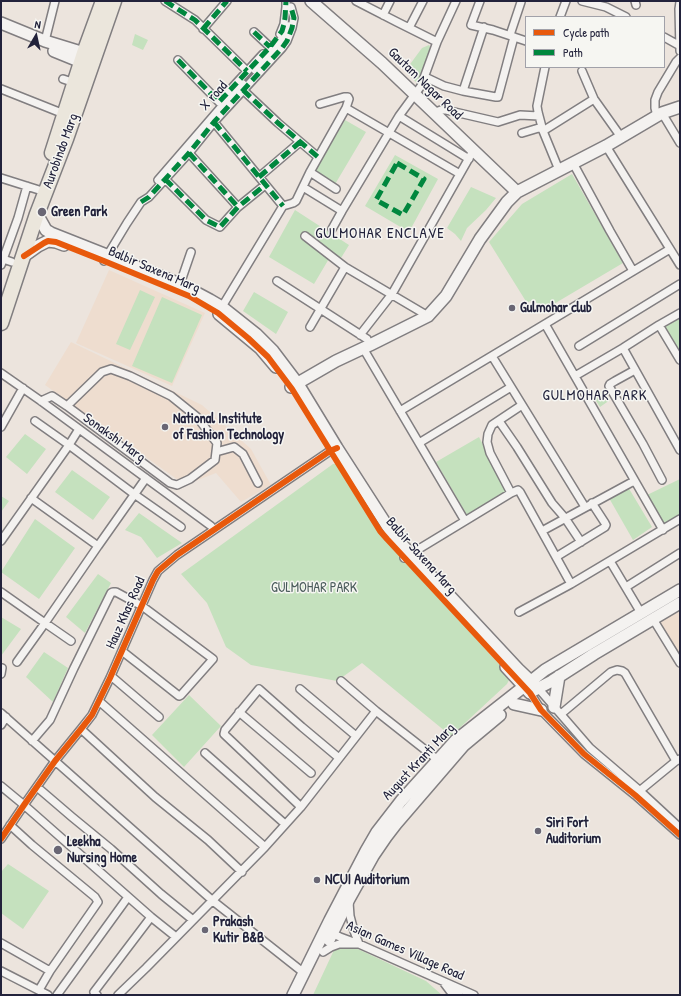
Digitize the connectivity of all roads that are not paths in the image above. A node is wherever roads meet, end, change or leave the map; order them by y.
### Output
1 (55, 1) edge
2 (103, 1) edge
3 (114, 1) edge
4 (165, 1) edge
5 (227, 1) edge
6 (286, 1) edge
7 (310, 1) edge
8 (356, 1) edge
9 (390, 1) edge
10 (422, 1) edge
11 (456, 1) edge
12 (480, 1) edge
13 (566, 1) edge
14 (582, 1) edge
15 (521, 2) edge
16 (680, 2) edge
17 (291, 4) edge
18 (383, 15) junction
19 (560, 16) edge
20 (624, 16) edge
21 (1, 23) edge
22 (203, 28) junction
23 (409, 28) junction
24 (484, 28) junction
25 (1, 30) edge
26 (254, 32) dead end
27 (512, 36) junction
28 (665, 38) edge
29 (525, 40) edge
30 (45, 41) junction
31 (437, 42) junction
32 (680, 46) edge
33 (270, 47) junction
34 (680, 51) edge
35 (83, 58) junction
36 (680, 58) edge
37 (178, 60) dead end
38 (545, 68) edge
39 (247, 71) junction
40 (582, 71) dead end
41 (425, 77) junction
42 (1, 88) edge
43 (243, 90) junction
44 (463, 91) junction
45 (415, 95) junction
46 (594, 99) junction
47 (320, 104) dead end
48 (680, 107) edge
49 (346, 108) junction
50 (433, 113) junction
51 (64, 114) junction
52 (660, 115) junction
53 (399, 116) junction
54 (539, 116) junction
55 (214, 122) junction
56 (543, 129) junction
57 (390, 133) junction
58 (522, 133) dead end
59 (621, 137) junction
60 (300, 142) junction
61 (680, 143) edge
62 (606, 146) junction
63 (189, 153) junction
64 (471, 155) junction
65 (318, 157) junction
66 (572, 163) junction
67 (559, 170) junction
68 (310, 172) junction
69 (460, 174) junction
70 (259, 177) junction
71 (1, 178) edge
72 (165, 179) junction
73 (265, 185) junction
74 (303, 187) junction
75 (33, 188) junction
76 (336, 189) dead end
77 (517, 192) junction
78 (141, 202) junction
79 (283, 206) junction
80 (238, 207) junction
81 (342, 211) junction
82 (38, 214) junction
83 (332, 229) dead end
84 (305, 236) dead end
85 (57, 239) junction
86 (670, 249) junction
87 (191, 252) dead end
88 (106, 258) junction
89 (10, 261) edge
90 (680, 265) edge
91 (345, 267) junction
92 (633, 272) junction
93 (277, 281) dead end
94 (180, 284) junction
95 (680, 284) edge
96 (392, 294) junction
97 (1, 297) edge
98 (220, 310) junction
99 (321, 310) junction
100 (680, 312) edge
101 (428, 316) junction
102 (1, 323) edge
103 (545, 324) junction
104 (659, 325) junction
105 (310, 327) dead end
106 (360, 334) junction
107 (579, 346) dead end
108 (367, 347) junction
109 (623, 348) junction
110 (492, 356) junction
111 (680, 360) edge
112 (635, 370) junction
113 (1, 373) edge
114 (575, 376) junction
115 (294, 385) junction
116 (512, 387) junction
117 (23, 388) junction
118 (41, 401) junction
119 (522, 405) junction
120 (67, 406) junction
121 (400, 411) junction
122 (35, 421) dead end
123 (499, 421) junction
124 (1, 427) edge
125 (79, 429) junction
126 (419, 443) junction
127 (69, 445) junction
128 (680, 448) edge
129 (333, 449) junction
130 (216, 452) junction
131 (146, 478) junction
132 (662, 480) dead end
133 (634, 481) junction
134 (258, 483) dead end
135 (511, 493) junction
136 (134, 494) junction
137 (31, 498) junction
138 (592, 503) junction
139 (585, 507) junction
140 (565, 518) junction
141 (680, 520) edge
142 (465, 521) junction
143 (212, 526) dead end
144 (181, 527) dead end
145 (662, 530) junction
146 (542, 532) junction
147 (1, 541) edge
148 (581, 542) junction
149 (98, 546) junction
150 (680, 553) edge
151 (407, 556) junction
152 (556, 557) junction
153 (610, 561) junction
154 (571, 584) junction
155 (626, 587) junction
156 (680, 590) edge
157 (1, 592) edge
158 (680, 603) edge
159 (142, 606) junction
160 (519, 612) dead end
161 (641, 613) junction
162 (653, 619) junction
163 (45, 623) junction
164 (71, 641) dead end
165 (122, 651) junction
166 (17, 662) dead end
167 (680, 663) edge
168 (111, 676) junction
169 (559, 676) junction
170 (341, 681) dead end
171 (531, 687) junction
172 (300, 689) dead end
173 (99, 701) junction
174 (514, 704) junction
175 (541, 710) junction
176 (376, 711) junction
177 (557, 711) junction
178 (239, 712) junction
179 (4, 715) edge
180 (159, 718) dead end
181 (1, 725) edge
182 (82, 729) junction
183 (356, 736) junction
184 (32, 741) junction
185 (204, 752) dead end
186 (339, 758) junction
187 (55, 760) junction
188 (438, 760) junction
189 (678, 760) edge
190 (311, 773) dead end
191 (1, 786) edge
192 (37, 786) junction
193 (637, 793) junction
194 (24, 804) junction
195 (301, 807) junction
196 (285, 824) junction
197 (10, 825) junction
198 (680, 828) edge
199 (680, 835) edge
200 (1, 839) edge
201 (266, 847) junction
202 (242, 872) junction
203 (128, 897) junction
204 (349, 899) junction
205 (213, 901) junction
206 (151, 917) junction
207 (193, 920) junction
208 (329, 931) junction
209 (176, 937) junction
210 (1, 943) edge
211 (359, 944) junction
212 (323, 952) junction
213 (1, 971) edge
214 (50, 971) junction
215 (304, 973) junction
216 (442, 982) junction
217 (39, 990) junction
218 (48, 995) edge
219 (57, 995) edge
220 (97, 995) edge
221 (118, 995) edge
222 (293, 995) edge
223 (302, 995) edge
224 (459, 995) edge
225 (474, 995) edge

1 - 30 street
2 - 35 highway, Aurobindo Marg
3 - 82 highway, Aurobindo Marg
4 - 22 street
5 - 22 street
6 - 33 street
7 - 45 street, Gautam Nagar Road
8 - 18 street
9 - 18 street
10 - 23 street
11 - 31 street
12 - 24 street
13 - 19 street
14 - 20 street
15 - 27 street
16 - 32 street
17 - 43 street
17 - 78 street, X road
18 - 23 street
21 - 30 street
22 - 39 street
23 - 31 street
24 - 27 street
24 - 44 street
25 - 35 street
26 - 33 street
27 - 29 street
27 - 44 street
28 - 32 street
30 - 35 street
31 - 41 street
32 - 34 street
33 - 39 street
35 - 51 highway, Aurobindo Marg
36 - 52 street
37 - 39 street
38 - 54 street
40 - 46 street
41 - 44 street
41 - 45 street
42 - 51 street
43 - 55 street
43 - 60 street
45 - 50 street, Gautam Nagar Road
45 - 53 street
46 - 56 street
46 - 59 street
47 - 49 street
48 - 52 street
49 - 57 street
49 - 65 street
50 - 54 street
50 - 64 street, Gautam Nagar Road
51 - 75 highway, Aurobindo Marg
52 - 59 street
52 - 61 street
53 - 57 street
53 - 64 street
54 - 56 street
55 - 63 street
55 - 70 street
56 - 58 street
56 - 67 street
57 - 69 street
57 - 81 street
59 - 62 street
60 - 65 street
60 - 70 street
62 - 66 street
62 - 86 street
63 - 72 street
63 - 80 street
64 - 69 street
64 - 77 street, Gautam Nagar Road
65 - 68 street
66 - 67 street
66 - 92 street
67 - 77 street
68 - 74 street
68 - 76 street
69 - 96 street
70 - 73 street
71 - 75 street
72 - 78 street
72 - 80 street
73 - 79 street
73 - 80 street
74 - 79 street
74 - 81 street
75 - 89 highway, Aurobindo Marg
77 - 101 street
78 - 88 street
79 - 98 street
81 - 83 street
82 - 85 street, Balbir Saxena Marg
82 - 89 highway, Aurobindo Marg
84 - 91 street
85 - 88 street, Balbir Saxena Marg
85 - 89 street
86 - 90 street
86 - 92 street
87 - 94 street
88 - 94 street, Balbir Saxena Marg
88 - 98 street, Balbir Saxena Marg
89 - 97 highway, Aurobindo Marg
89 - 102 highway, Aurobindo Marg
91 - 96 street
91 - 99 street
92 - 103 street
93 - 99 street
94 - 98 street, Balbir Saxena Marg
95 - 107 street
96 - 101 street
96 - 106 street
98 - 115 street, Balbir Saxena Marg
99 - 105 street
99 - 106 street
100 - 104 street
101 - 108 street
103 - 110 street
103 - 114 street
104 - 109 street
104 - 111 street
106 - 108 street
108 - 115 street
108 - 121 street
109 - 112 street
109 - 114 street
110 - 116 street
110 - 121 street
112 - 128 street
112 - 132 street
113 - 117 street, Sonakshi Marg
114 - 133 street
115 - 129 street, Balbir Saxena Marg
116 - 119 street
116 - 126 street
117 - 118 street, Sonakshi Marg
117 - 124 street
118 - 120 street
118 - 125 street, Sonakshi Marg
119 - 123 street
119 - 139 street
120 - 130 street
120 - 130 street
121 - 126 street
122 - 127 street
123 - 135 street
123 - 140 street
125 - 127 street
125 - 131 street, Sonakshi Marg
126 - 142 street
127 - 136 street
127 - 137 street
129 - 151 street, Balbir Saxena Marg
129 - 159 street, Hauz Khas Road
130 - 134 street
131 - 136 street
131 - 143 street, Sonakshi Marg
133 - 138 street
133 - 145 street
135 - 142 street
135 - 146 street
136 - 144 street
136 - 149 street
137 - 147 street
137 - 149 street
138 - 139 street
138 - 148 street
139 - 140 street
140 - 146 street
140 - 148 street
141 - 145 street
142 - 151 street
145 - 153 street
146 - 152 street
148 - 152 street
149 - 163 street
150 - 155 street
151 - 171 street, Balbir Saxena Marg
152 - 154 street
153 - 154 street
153 - 155 street
154 - 160 street
155 - 161 street
156 - 161 street, August Kranti Marg
157 - 163 street
158 - 162 street, August Kranti Marg
159 - 165 street, Hauz Khas Road
159 - 165 street
159 - 184 street
161 - 171 street, August Kranti Marg
162 - 167 street
162 - 169 street, August Kranti Marg
163 - 164 street
163 - 166 street
165 - 168 street, Hauz Khas Road
168 - 173 street, Hauz Khas Road
168 - 180 street
169 - 171 street, August Kranti Marg
169 - 177 street
170 - 176 street
171 - 174 street, August Kranti Marg
171 - 175 street
171 - 177 street
171 - 188 street, August Kranti Marg
172 - 183 street
173 - 182 street, Hauz Khas Road
173 - 201 street
174 - 175 street
174 - 204 street, August Kranti Marg
175 - 193 street
176 - 183 street
176 - 188 street
177 - 189 street
177 - 193 street
178 - 186 street
178 - 190 street
178 - 195 street
179 - 181 street
179 - 184 street
182 - 187 street, Hauz Khas Road
182 - 202 street
183 - 186 street
184 - 187 street
185 - 196 street
186 - 195 street
187 - 192 street, Hauz Khas Road
187 - 205 street
188 - 208 street, August Kranti Marg
189 - 193 street
191 - 194 street
192 - 194 street, Hauz Khas Road
192 - 207 street
193 - 198 street
193 - 199 street
194 - 197 street, Hauz Khas Road
194 - 203 street
195 - 196 street
196 - 201 street
197 - 200 street, Hauz Khas Road
197 - 214 street
201 - 202 street
202 - 205 street
203 - 206 street
203 - 219 street
204 - 208 street, August Kranti Marg
204 - 211 street
205 - 207 street
205 - 215 street
206 - 209 street
206 - 220 street
207 - 209 street
208 - 211 street, Asian Games Village Road
208 - 212 street, August Kranti Marg
208 - 215 street, August Kranti Marg
209 - 221 street
210 - 214 street
211 - 212 street
211 - 216 street, Asian Games Village Road
212 - 223 street, August Kranti Marg
213 - 217 street
214 - 217 street
215 - 222 street, August Kranti Marg
216 - 224 street
216 - 225 street, Asian Games Village Road
217 - 218 street

